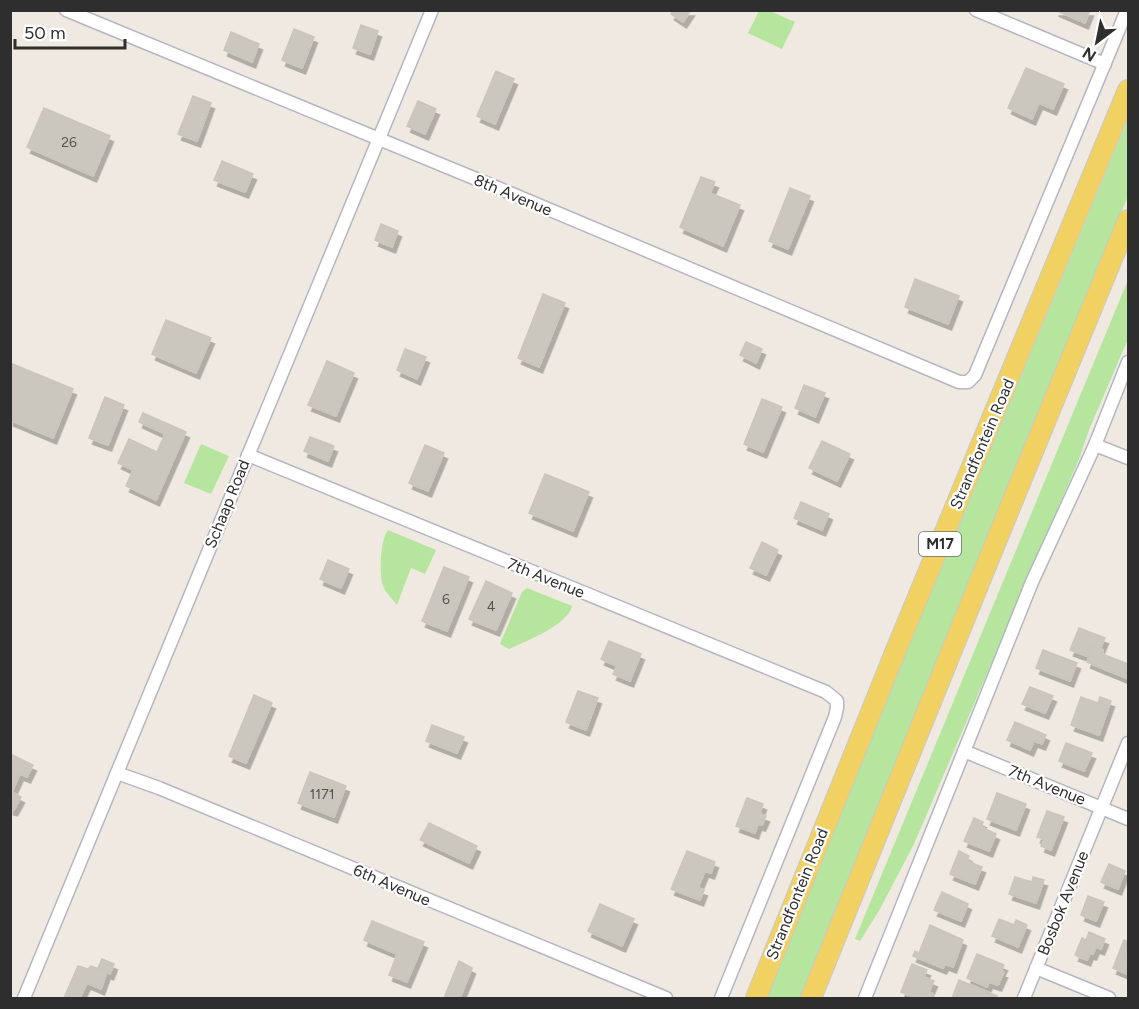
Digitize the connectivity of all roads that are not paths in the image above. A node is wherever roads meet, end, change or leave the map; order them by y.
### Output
1 (66, 10) edge
2 (432, 10) edge
3 (976, 10) edge
4 (1127, 10) edge
5 (1105, 64) junction
6 (1128, 90) edge
7 (379, 140) junction
8 (1128, 220) edge
9 (1128, 362) edge
10 (1095, 445) junction
11 (248, 455) junction
12 (1128, 458) edge
13 (1128, 743) edge
14 (964, 751) junction
15 (117, 772) junction
16 (1102, 807) junction
17 (1128, 819) edge
18 (1036, 968) junction
19 (24, 999) edge
20 (666, 999) edge
21 (721, 999) edge
22 (756, 999) edge
23 (811, 999) edge
24 (865, 999) edge
25 (1024, 999) edge
26 (1110, 999) edge

1 - 7 street, 8th Avenue
2 - 7 street, Schaap Road
3 - 5 street
4 - 5 street
5 - 7 street, 8th Avenue
6 - 22 main road, Strandfontein Road / M17
7 - 11 street, Schaap Road
8 - 23 main road
9 - 10 street
10 - 12 street
10 - 14 street
11 - 15 street, Schaap Road
11 - 21 street, 7th Avenue
13 - 16 street, Bosbok Avenue
14 - 16 street, 7th Avenue
14 - 24 street
15 - 19 street, Schaap Road
15 - 20 street, 6th Avenue
16 - 17 street, 7th Avenue
16 - 18 street, Bosbok Avenue
18 - 25 street, Bosbok Avenue
18 - 26 street

